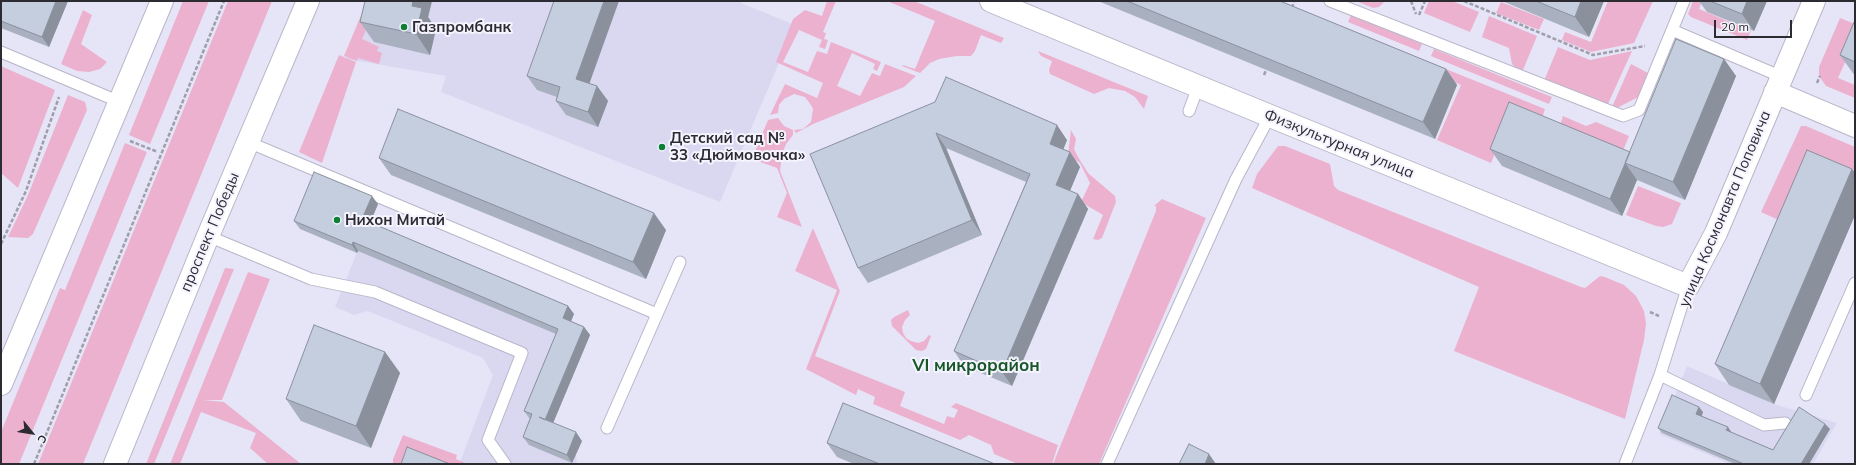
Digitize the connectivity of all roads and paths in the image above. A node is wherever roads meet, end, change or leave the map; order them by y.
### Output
1 (162, 1) edge
2 (224, 1) edge
3 (308, 1) edge
4 (991, 1) edge
5 (1294, 1) edge
6 (1330, 1) edge
7 (1411, 1) edge
8 (1464, 1) edge
9 (1684, 1) edge
10 (1814, 1) edge
11 (1290, 12) edge
12 (1418, 18) dead end
13 (1672, 30) junction
14 (1667, 42) junction
15 (1, 52) edge
16 (1270, 61) edge
17 (1264, 75) edge
18 (65, 79) junction
19 (1778, 85) junction
20 (1198, 87) junction
21 (120, 102) junction
22 (1189, 111) dead end
23 (1270, 116) junction
24 (1855, 126) edge
25 (108, 131) junction
26 (248, 142) junction
27 (158, 152) dead end
28 (208, 236) junction
29 (1, 244) edge
30 (680, 262) dead end
31 (1855, 283) edge
32 (1688, 286) junction
33 (1850, 306) edge
34 (657, 314) junction
35 (1660, 375) junction
36 (2, 376) edge
37 (1806, 395) dead end
38 (1785, 422) dead end
39 (607, 428) dead end
40 (34, 464) edge
41 (115, 464) edge
42 (505, 464) edge
43 (1107, 464) edge
44 (1625, 464) edge

1 - 21 street
2 - 40 path
3 - 26 street, проспект Победы
4 - 20 street, Физкультурная улица
5 - 11 path
6 - 14 lane
7 - 12 path
8 - 14 path
9 - 13 lane
10 - 19 street, улица Космонавта Поповича
13 - 14 lane
13 - 19 lane
15 - 18 lane
16 - 17 path
18 - 21 lane
18 - 29 path
19 - 24 street
19 - 32 street, улица Космонавта Поповича
20 - 22 lane
20 - 23 street, Физкультурная улица
21 - 25 street
23 - 32 street, Физкультурная улица
23 - 43 lane
25 - 27 path
25 - 36 street
26 - 28 street, проспект Победы
26 - 34 lane
28 - 41 street, проспект Победы
28 - 42 lane
30 - 34 lane
31 - 33 lane
32 - 35 lane, улица Космонавта Поповича
33 - 37 lane
34 - 39 lane
35 - 38 lane
35 - 44 lane, улица Космонавта Поповича

